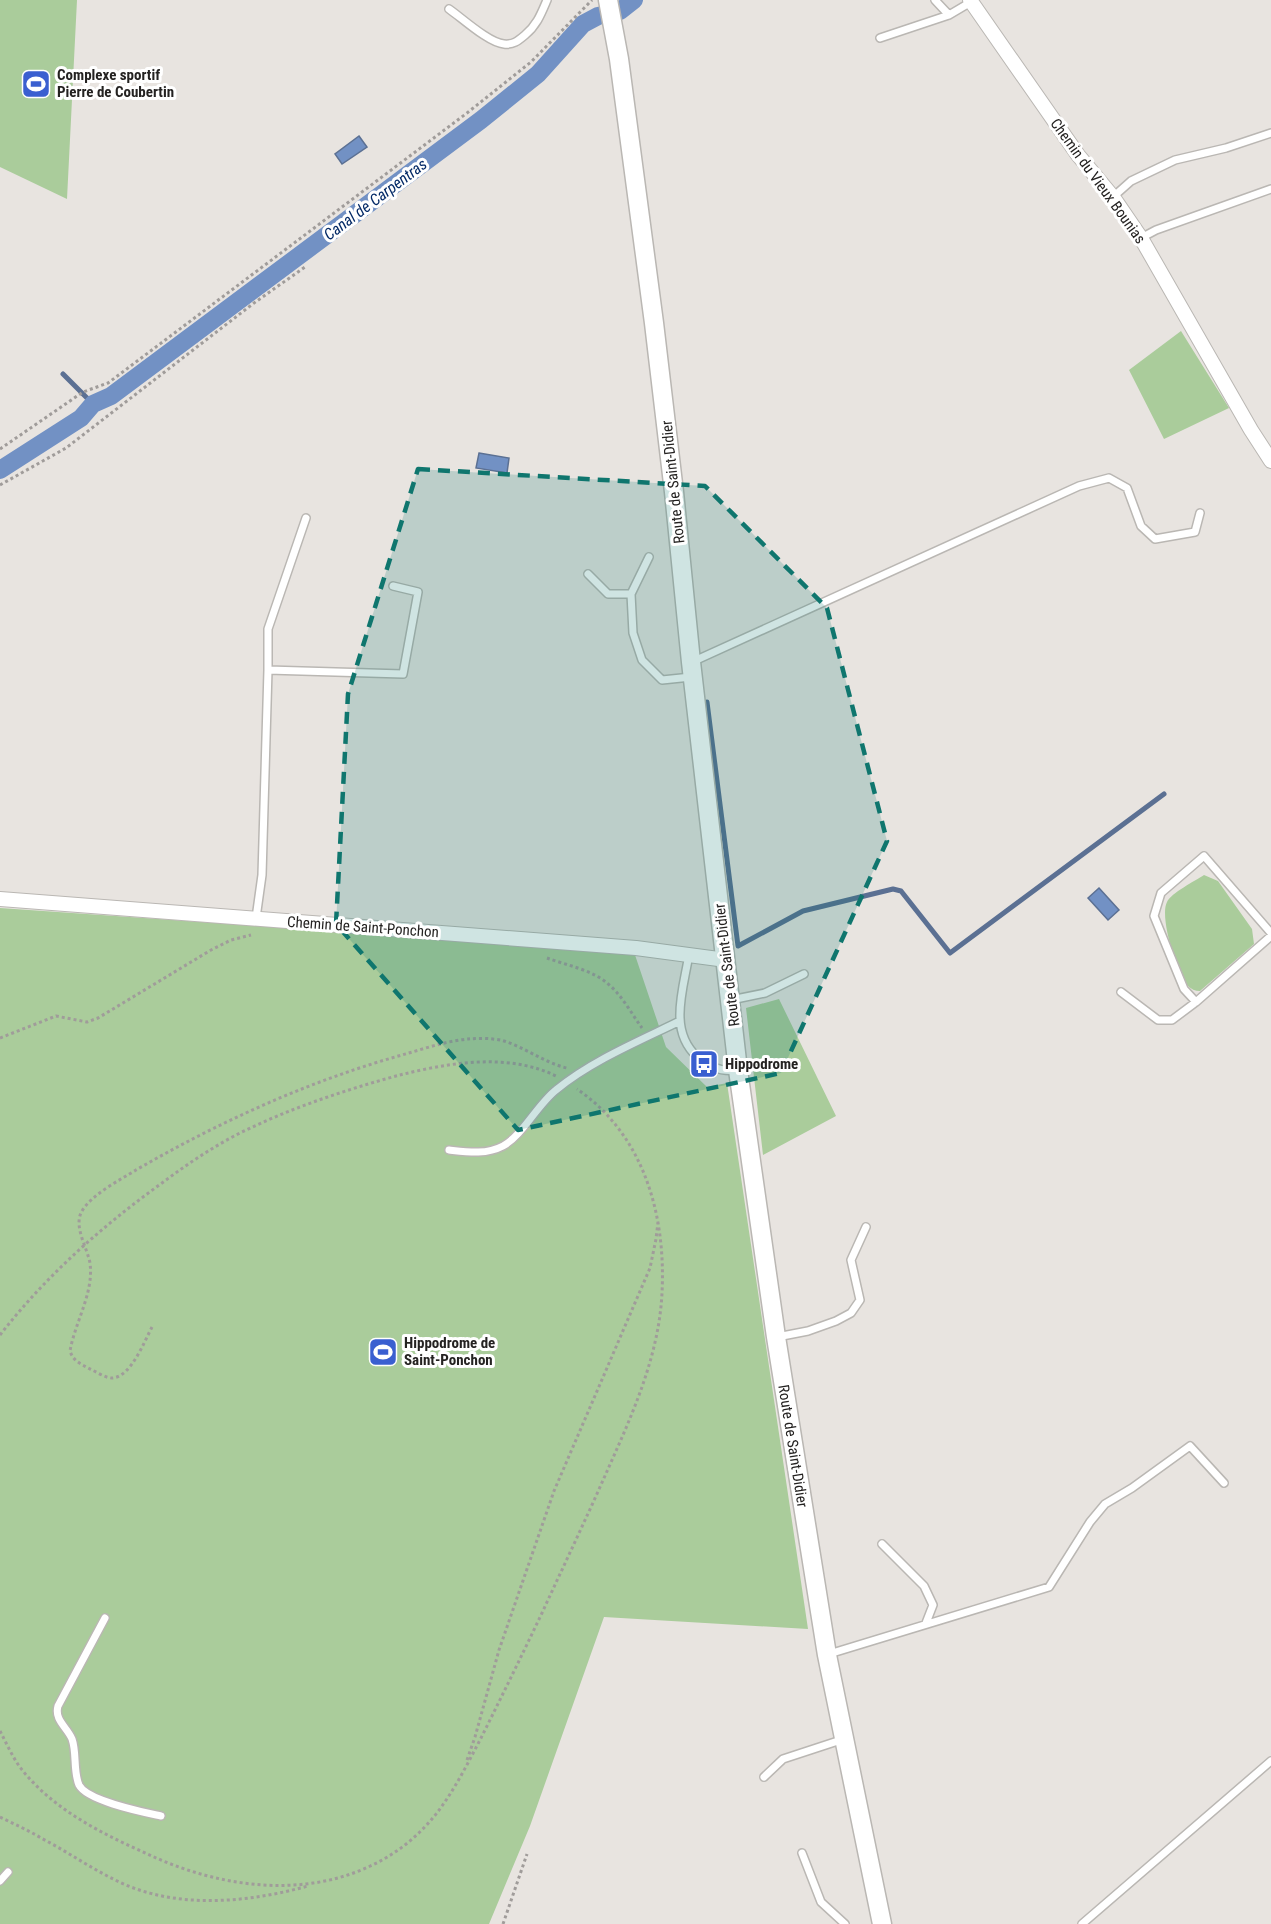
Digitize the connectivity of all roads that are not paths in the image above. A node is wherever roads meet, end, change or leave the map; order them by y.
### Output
1 (547, 0) edge
2 (608, 0) edge
3 (935, 0) edge
4 (971, 1) edge
5 (449, 9) dead end
6 (949, 15) junction
7 (880, 38) dead end
8 (1271, 133) edge
9 (1271, 189) edge
10 (1113, 197) junction
11 (1141, 238) junction
12 (1271, 461) edge
13 (1200, 513) dead end
14 (306, 518) dead end
15 (649, 557) dead end
16 (588, 574) dead end
17 (393, 586) dead end
18 (631, 594) junction
19 (268, 670) junction
20 (692, 670) junction
21 (0, 898) edge
22 (256, 918) junction
23 (1271, 934) edge
24 (689, 954) junction
25 (726, 960) junction
26 (804, 974) dead end
27 (1121, 992) dead end
28 (731, 1000) junction
29 (1196, 1002) junction
30 (680, 1021) junction
31 (738, 1070) junction
32 (449, 1150) dead end
33 (866, 1227) dead end
34 (776, 1337) junction
35 (1224, 1484) dead end
36 (882, 1544) dead end
37 (105, 1618) dead end
38 (926, 1623) junction
39 (827, 1655) junction
40 (844, 1739) junction
41 (1271, 1761) edge
42 (764, 1776) dead end
43 (161, 1816) dead end
44 (802, 1853) dead end
45 (8, 1872) dead end
46 (0, 1881) edge
47 (845, 1924) edge
48 (882, 1924) edge
49 (1082, 1924) edge

1 - 5 lane
2 - 20 main road, Route de Saint-Didier
3 - 6 lane
4 - 6 lane
4 - 10 street, Chemin du Vieux Bounias
6 - 7 lane
8 - 10 lane
9 - 11 lane
10 - 11 street, Chemin du Vieux Bounias
11 - 12 street, Chemin du Vieux Bounias
13 - 20 lane
14 - 19 lane
15 - 18 lane
16 - 18 lane
17 - 19 lane
18 - 20 lane
19 - 22 lane
20 - 25 main road, Route de Saint-Didier
21 - 22 street, Chemin de Saint-Ponchon
22 - 24 street, Chemin de Saint-Ponchon
23 - 29 lane
23 - 29 lane
24 - 25 street, Chemin de Saint-Ponchon
24 - 30 lane
25 - 28 main road, Route de Saint-Didier
26 - 28 lane
27 - 29 lane
28 - 31 main road, Route de Saint-Didier
30 - 31 lane
30 - 32 lane
31 - 34 main road, Route de Saint-Didier
33 - 34 lane
34 - 39 main road, Route de Saint-Didier
35 - 38 lane
36 - 38 lane
37 - 43 lane
38 - 39 lane
39 - 40 main road, Route de Saint-Didier
40 - 42 lane
40 - 48 main road, Route de Saint-Didier
41 - 49 lane
44 - 47 lane
45 - 46 lane

